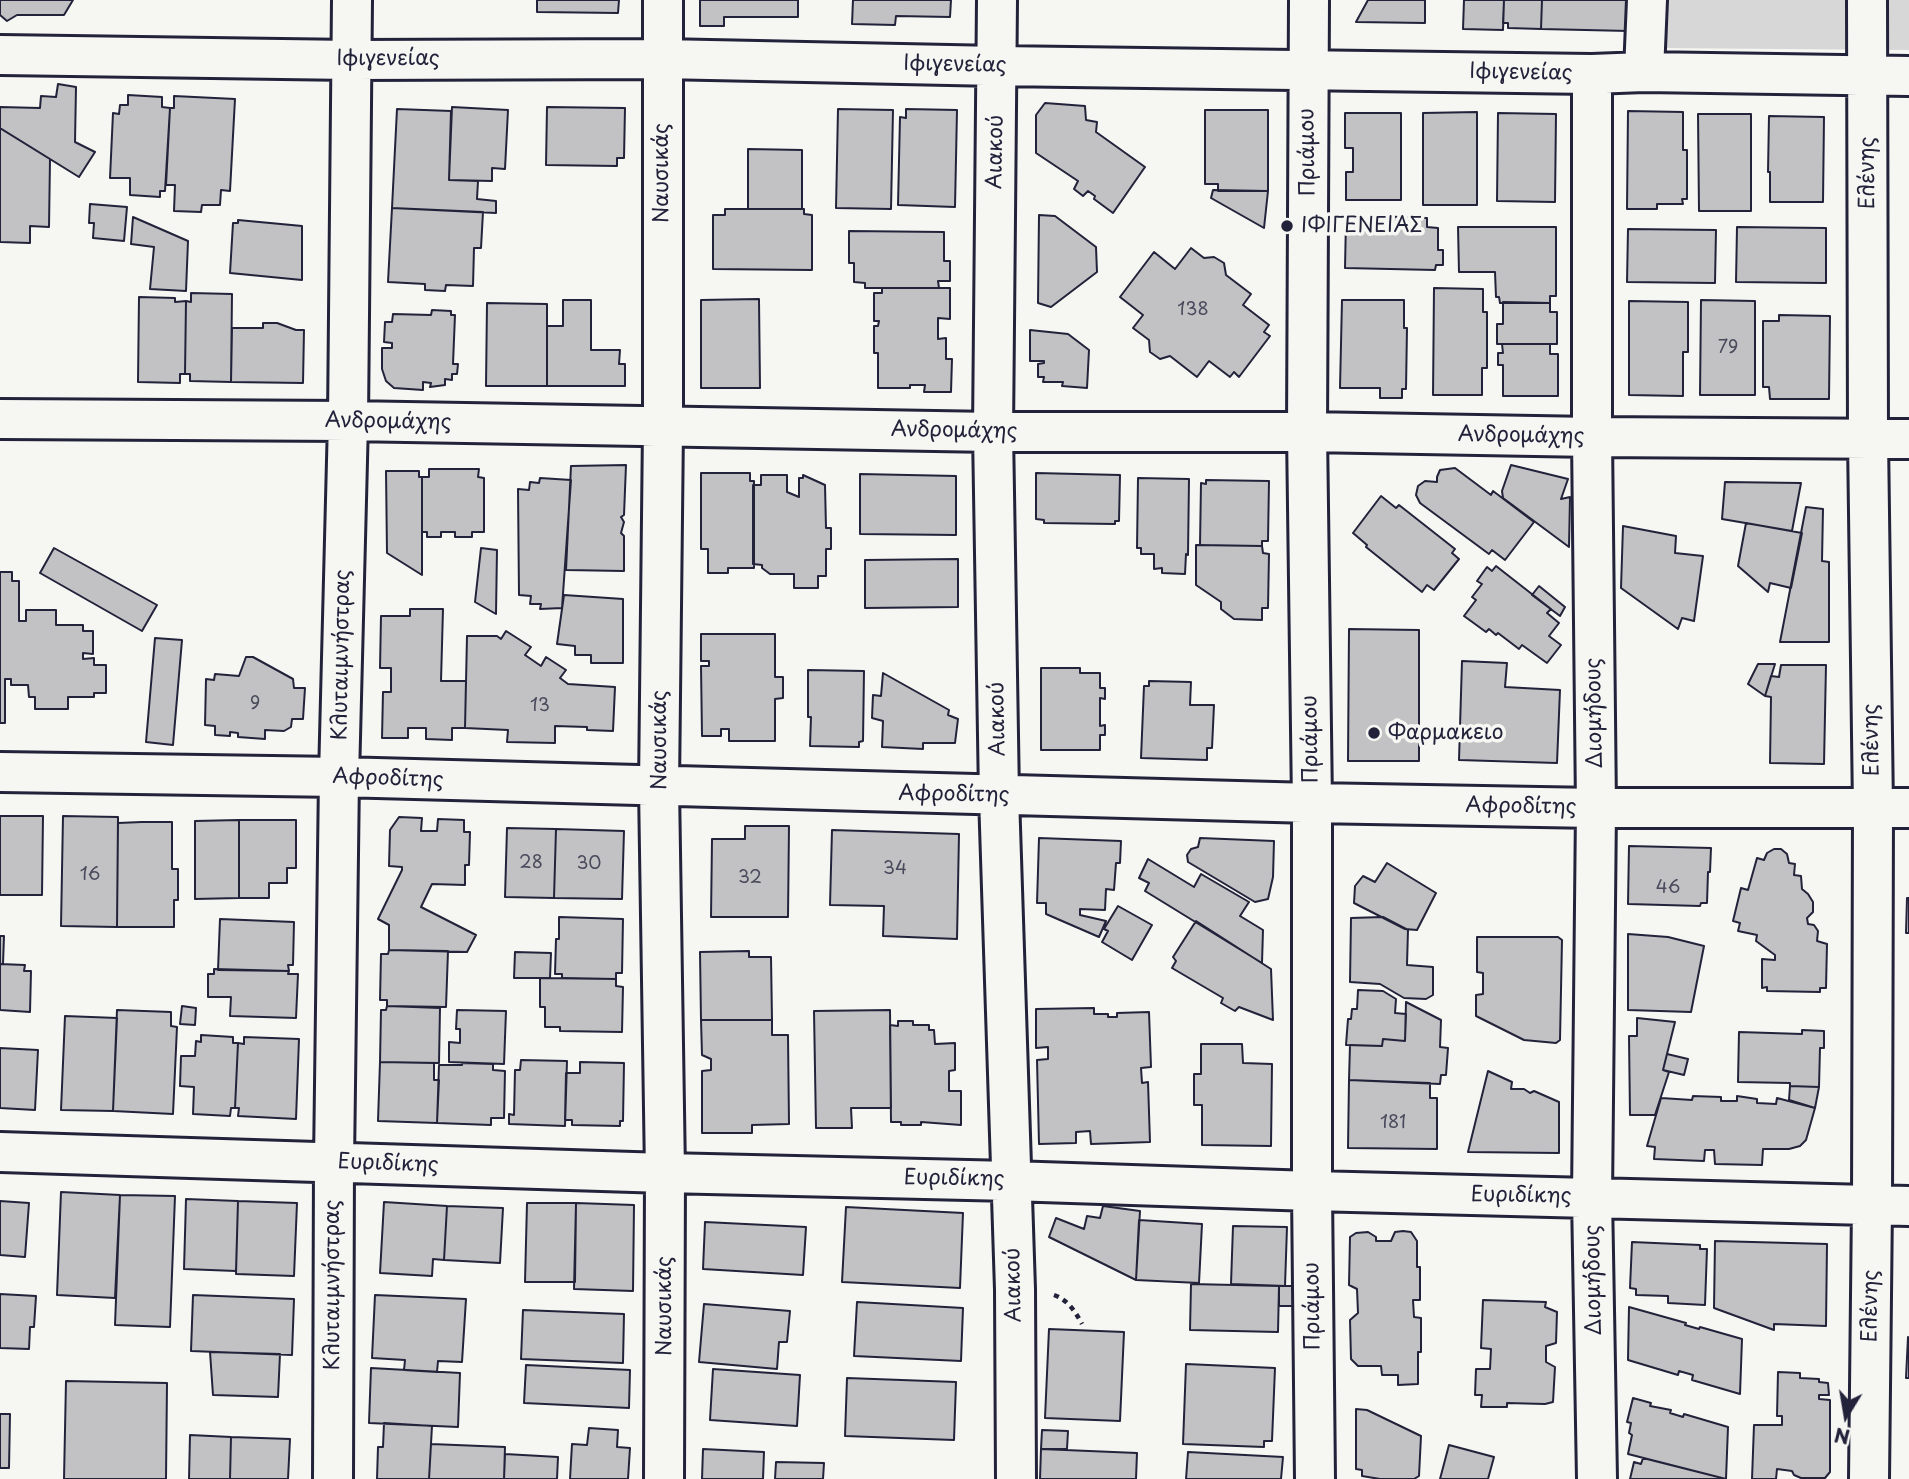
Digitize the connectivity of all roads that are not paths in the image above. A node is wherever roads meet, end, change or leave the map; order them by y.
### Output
1 (352, 0) edge
2 (663, 0) edge
3 (998, 0) edge
4 (1309, 0) edge
5 (1647, 0) edge
6 (1867, 0) edge
7 (0, 55) edge
8 (662, 59) junction
9 (352, 60) junction
10 (997, 66) junction
11 (1307, 70) junction
12 (1644, 72) junction
13 (1592, 74) junction
14 (1867, 76) junction
15 (1909, 76) edge
16 (0, 419) edge
17 (348, 421) junction
18 (663, 427) junction
19 (993, 432) junction
20 (1307, 432) junction
21 (1592, 437) junction
22 (1868, 439) junction
23 (1909, 439) edge
24 (0, 772) edge
25 (339, 778) junction
26 (659, 787) junction
27 (999, 796) junction
28 (1312, 803) junction
29 (1596, 808) junction
30 (1891, 808) edge
31 (0, 1153) edge
32 (334, 1162) junction
33 (665, 1172) junction
34 (1011, 1181) junction
35 (1312, 1191) junction
36 (1592, 1197) junction
37 (1891, 1205) edge
38 (333, 1479) edge
39 (664, 1479) edge
40 (1016, 1479) edge
41 (1315, 1479) edge
42 (1597, 1479) edge
43 (1869, 1479) edge

1 - 9 street, Κλυταιμνήστρας
2 - 8 street, Ναυσικάς
3 - 10 street, Αιακού
4 - 11 street, Πριάμου
5 - 12 street
6 - 14 street, Ελένης
7 - 9 street, Ιφιγενείας
8 - 9 street, Ιφιγενείας
8 - 10 street, Ιφιγενείας
8 - 18 street, Ναυσικάς
9 - 17 street, Κλυταιμνήστρας
10 - 11 street, Ιφιγενείας
10 - 19 street, Αιακού
11 - 13 street, Ιφιγενείας
11 - 20 street, Πριάμου
12 - 13 street, Ιφιγενείας
12 - 14 street, Ιφιγενείας
13 - 21 street, Διομήδους
14 - 15 street, Ιφιγενείας
14 - 22 street, Ελένης
16 - 17 street, Ανδρομάχης
17 - 18 street, Ανδρομάχης
17 - 25 street, Κλυταιμνήστρας
18 - 19 street, Ανδρομάχης
18 - 26 street, Ναυσικάς
19 - 20 street, Ανδρομάχης
19 - 27 street, Αιακού
20 - 21 street, Ανδρομάχης
20 - 28 street, Πριάμου
21 - 22 street, Ανδρομάχης
21 - 29 street, Διομήδους
22 - 23 street, Ανδρομάχης
22 - 30 street, Ελένης
24 - 25 street, Αφροδίτης
25 - 26 street, Αφροδίτης
25 - 32 street, Κλυταιμνήστρας
26 - 27 street, Αφροδίτης
26 - 33 street, Ναυσικάς
27 - 28 street, Αφροδίτης
27 - 34 street, Αιακού
28 - 29 street, Αφροδίτης
28 - 35 street, Πριάμου
29 - 30 street, Αφροδίτης
29 - 36 street, Διομήδους
30 - 37 street, Ελένης
31 - 32 street, Ευριδίκης
32 - 33 street, Ευριδίκης
32 - 38 street, Κλυταιμνήστρας
33 - 34 street, Ευριδίκης
33 - 39 street, Ναυσικάς
34 - 35 street, Ευριδίκης
34 - 40 street, Αιακού
35 - 36 street, Ευριδίκης
35 - 41 street, Πριάμου
36 - 37 street, Ευριδίκης
36 - 42 street, Διομήδους
37 - 43 street, Ελένης

